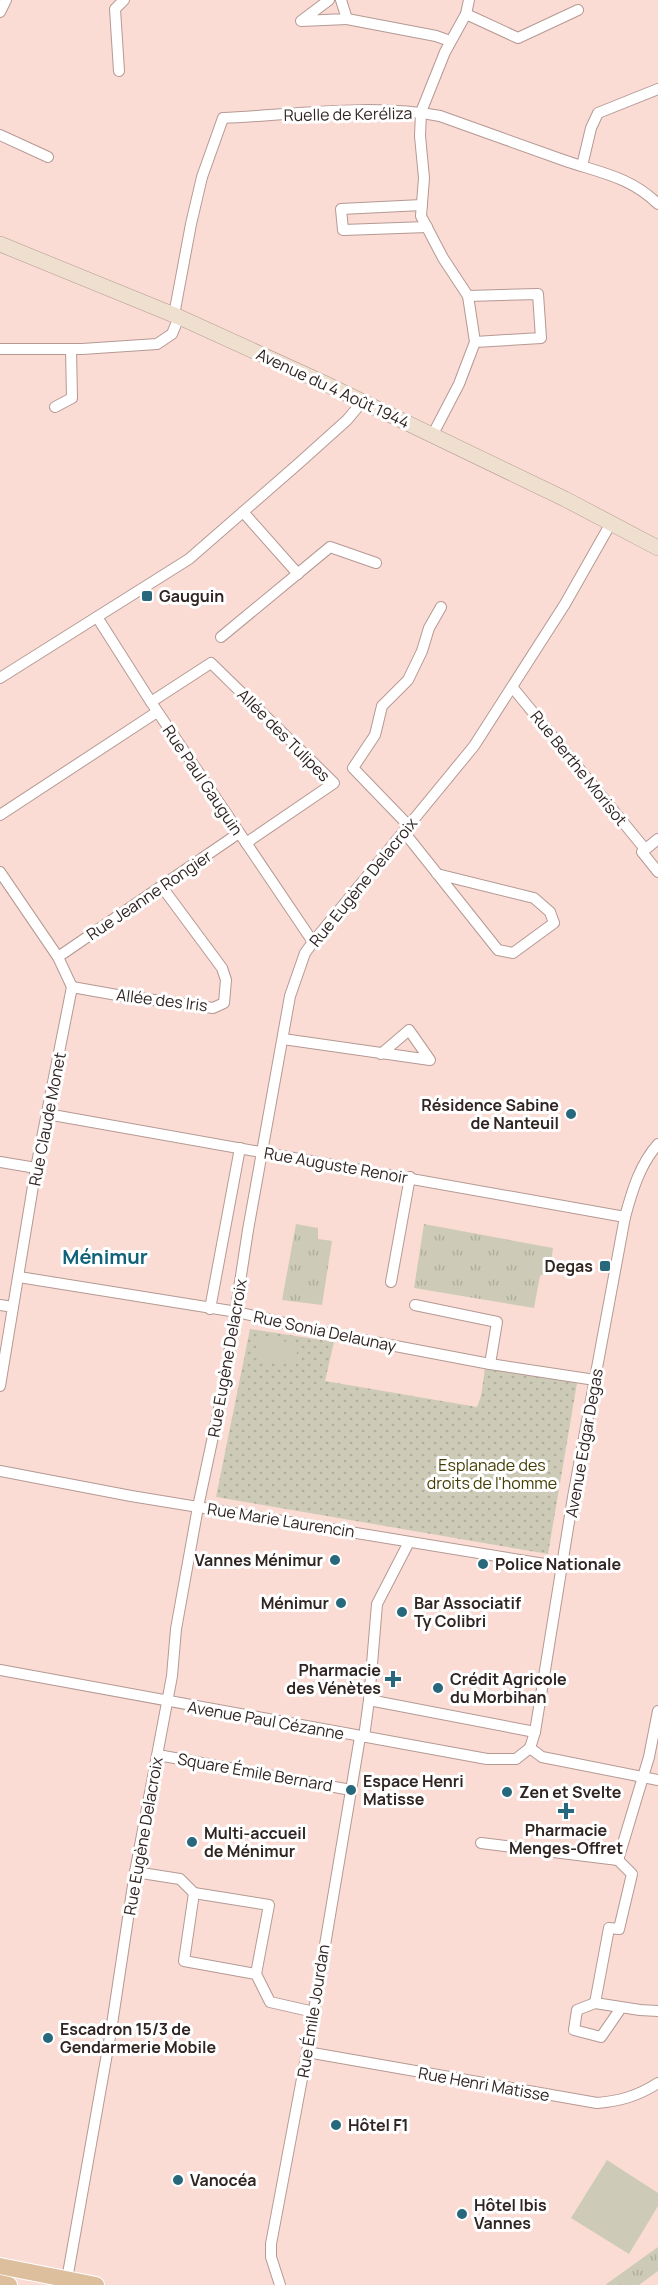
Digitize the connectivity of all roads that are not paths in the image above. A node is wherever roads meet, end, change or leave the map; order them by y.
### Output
1 (6, 0) edge
2 (124, 0) edge
3 (329, 0) edge
4 (341, 0) edge
5 (469, 0) edge
6 (579, 10) dead end
7 (0, 12) edge
8 (466, 14) junction
9 (347, 19) junction
10 (450, 41) junction
11 (119, 71) dead end
12 (658, 90) edge
13 (421, 112) junction
14 (0, 135) edge
15 (48, 157) dead end
16 (582, 166) junction
17 (658, 204) edge
18 (422, 205) junction
19 (427, 227) junction
20 (0, 244) edge
21 (468, 296) junction
22 (177, 316) junction
23 (475, 342) junction
24 (0, 349) edge
25 (71, 349) junction
26 (362, 402) junction
27 (55, 407) dead end
28 (433, 434) junction
29 (243, 512) junction
30 (611, 523) junction
31 (658, 548) edge
32 (376, 563) dead end
33 (298, 574) junction
34 (441, 607) dead end
35 (97, 617) junction
36 (221, 637) dead end
37 (0, 678) edge
38 (513, 688) junction
39 (154, 707) junction
40 (0, 815) edge
41 (407, 829) junction
42 (243, 838) junction
43 (658, 839) edge
44 (645, 849) junction
45 (0, 872) edge
46 (658, 872) edge
47 (437, 874) junction
48 (162, 887) junction
49 (313, 942) junction
50 (58, 957) junction
51 (72, 987) junction
52 (283, 1039) junction
53 (381, 1053) dead end
54 (47, 1114) junction
55 (658, 1144) edge
56 (240, 1148) junction
57 (262, 1152) junction
58 (0, 1162) edge
59 (36, 1168) junction
60 (410, 1177) junction
61 (625, 1217) junction
62 (19, 1277) junction
63 (391, 1282) dead end
64 (0, 1305) edge
65 (415, 1305) dead end
66 (13, 1307) junction
67 (210, 1308) junction
68 (237, 1312) junction
69 (490, 1364) junction
70 (595, 1380) junction
71 (0, 1386) edge
72 (0, 1471) edge
73 (198, 1507) junction
74 (409, 1542) junction
75 (563, 1567) junction
76 (0, 1670) edge
77 (369, 1700) junction
78 (167, 1702) junction
79 (658, 1711) edge
80 (534, 1732) junction
81 (362, 1737) junction
82 (530, 1748) junction
83 (158, 1755) junction
84 (641, 1777) junction
85 (658, 1780) edge
86 (351, 1790) junction
87 (481, 1843) dead end
88 (618, 1860) junction
89 (135, 1872) junction
90 (194, 1893) junction
91 (256, 1974) junction
92 (595, 2003) junction
93 (621, 2007) junction
94 (658, 2011) edge
95 (314, 2012) junction
96 (307, 2052) junction
97 (658, 2083) edge
98 (0, 2266) edge
99 (67, 2282) edge
100 (0, 2283) edge
101 (9, 2285) edge
102 (96, 2285) edge
103 (280, 2285) edge

1 - 7 street
2 - 11 street
3 - 9 street
4 - 9 street
5 - 8 street
6 - 8 street
8 - 10 street
9 - 10 street
10 - 13 street
12 - 16 street
13 - 16 street, Ruelle de Keréliza
13 - 18 street
13 - 22 street, Ruelle de Keréliza
14 - 15 street
16 - 17 street, Ruelle de Keréliza
18 - 19 street
18 - 19 street
19 - 21 street
20 - 22 street, Avenue du 4 Août 1944
21 - 23 street
21 - 23 street
22 - 25 street
22 - 26 street, Avenue du 4 Août 1944
23 - 28 street
24 - 25 street
25 - 27 street
26 - 28 street, Avenue du 4 Août 1944
26 - 29 street
28 - 30 street, Avenue du 4 Août 1944
29 - 33 street
29 - 35 street
30 - 31 street, Avenue du 4 Août 1944
30 - 38 street, Rue Eugène Delacroix
32 - 33 street
33 - 36 street
34 - 41 street
35 - 37 street
35 - 39 street, Rue Paul Gauguin
38 - 41 street, Rue Eugène Delacroix
38 - 44 street, Rue Berthe Morisot
39 - 40 street
39 - 42 street, Rue Paul Gauguin
39 - 42 street, Allée des Tulipes
41 - 47 street
41 - 49 street, Rue Eugène Delacroix
42 - 48 street, Rue Jeanne Rongier
42 - 49 street, Rue Paul Gauguin
43 - 44 street
44 - 46 street, Rue Berthe Morisot
45 - 50 street
47 - 47 street
48 - 50 street, Rue Jeanne Rongier
48 - 51 street, Allée des Iris
49 - 52 street, Rue Eugène Delacroix
50 - 51 street
51 - 54 street, Rue Claude Monet
52 - 53 street
52 - 57 street, Rue Eugène Delacroix
54 - 56 street, Rue Auguste Renoir
54 - 59 street, Rue Claude Monet
55 - 61 street, Avenue Edgar Degas
56 - 57 street, Rue Auguste Renoir
56 - 67 street
57 - 60 street, Rue Auguste Renoir
57 - 68 street, Rue Eugène Delacroix
58 - 59 street
59 - 62 street, Rue Claude Monet
60 - 61 street, Rue Auguste Renoir
60 - 63 street
61 - 70 street, Avenue Edgar Degas
62 - 66 street, Rue Claude Monet
62 - 67 street, Rue Sonia Delaunay
64 - 66 street
65 - 69 street
66 - 71 street, Rue Claude Monet
67 - 68 street, Rue Sonia Delaunay
68 - 69 street, Rue Sonia Delaunay
68 - 73 street, Rue Eugène Delacroix
69 - 70 street, Rue Sonia Delaunay
70 - 75 street, Avenue Edgar Degas
72 - 73 street, Rue Marie Laurencin
73 - 74 street, Rue Marie Laurencin
73 - 78 street, Rue Eugène Delacroix
74 - 75 street, Rue Marie Laurencin
74 - 77 street, Rue Émile Jourdan
75 - 80 street, Avenue Edgar Degas
76 - 78 street, Avenue Paul Cézanne
77 - 80 street
77 - 81 street, Rue Émile Jourdan
78 - 81 street, Avenue Paul Cézanne
78 - 83 street, Rue Eugène Delacroix
79 - 84 street
80 - 82 street, Avenue Edgar Degas
81 - 82 street, Avenue Paul Cézanne
81 - 86 street, Rue Émile Jourdan
82 - 84 street
83 - 86 street, Square Émile Bernard
83 - 89 street, Rue Eugène Delacroix
84 - 85 street
84 - 88 street
86 - 95 street, Rue Émile Jourdan
87 - 88 street
88 - 92 street
89 - 90 street
89 - 99 street, Rue Eugène Delacroix
90 - 91 street
90 - 91 street
91 - 95 street
92 - 93 street
92 - 93 street
93 - 94 street
95 - 96 street, Rue Émile Jourdan
96 - 97 street, Rue Henri Matisse
96 - 103 street, Rue Émile Jourdan
98 - 99 main road
99 - 102 main road
100 - 101 main road

